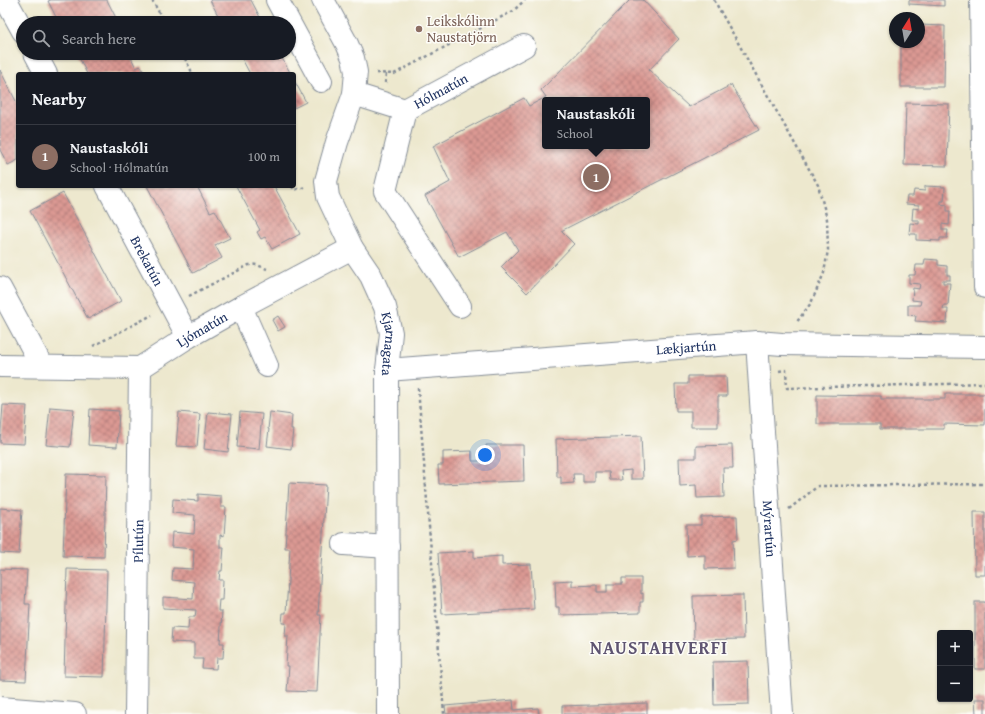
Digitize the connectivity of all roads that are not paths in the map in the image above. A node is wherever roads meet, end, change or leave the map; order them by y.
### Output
1 (6, 0) edge
2 (277, 0) edge
3 (323, 0) edge
4 (982, 8) edge
5 (286, 16) edge
6 (16, 18) edge
7 (296, 35) edge
8 (524, 46) dead end
9 (39, 60) edge
10 (45, 72) edge
11 (321, 81) dead end
12 (354, 94) junction
13 (984, 106) edge
14 (405, 110) junction
15 (108, 188) edge
16 (984, 201) edge
17 (352, 248) junction
18 (985, 287) edge
19 (0, 288) edge
20 (460, 306) dead end
21 (241, 307) junction
22 (188, 337) junction
23 (757, 342) junction
24 (985, 347) edge
25 (0, 366) edge
26 (42, 366) junction
27 (267, 366) dead end
28 (140, 368) junction
29 (387, 370) junction
30 (344, 544) dead end
31 (388, 547) junction
32 (0, 708) edge
33 (75, 714) edge
34 (136, 714) edge
35 (388, 714) edge
36 (782, 714) edge

1 - 6 street
2 - 5 street
3 - 12 street, Kjarnagata
4 - 13 street
7 - 11 street
8 - 14 street, Hólmatún
9 - 10 street
12 - 14 street, Hólmatún
12 - 17 street, Kjarnagata
13 - 16 street
14 - 20 street
15 - 22 street, Brekatún
16 - 18 street
17 - 21 street, Ljómatún
17 - 29 street, Kjarnagata
19 - 26 street
21 - 22 street, Ljómatún
21 - 27 street
22 - 28 street, Ljómatún
23 - 24 street, Lækjartún
23 - 29 street, Lækjartún
23 - 36 street, Mýrartún
25 - 26 street
26 - 28 street
28 - 34 street, Pílutún
29 - 31 street, Kjarnagata
30 - 31 street
31 - 35 street, Kjarnagata
32 - 33 street

